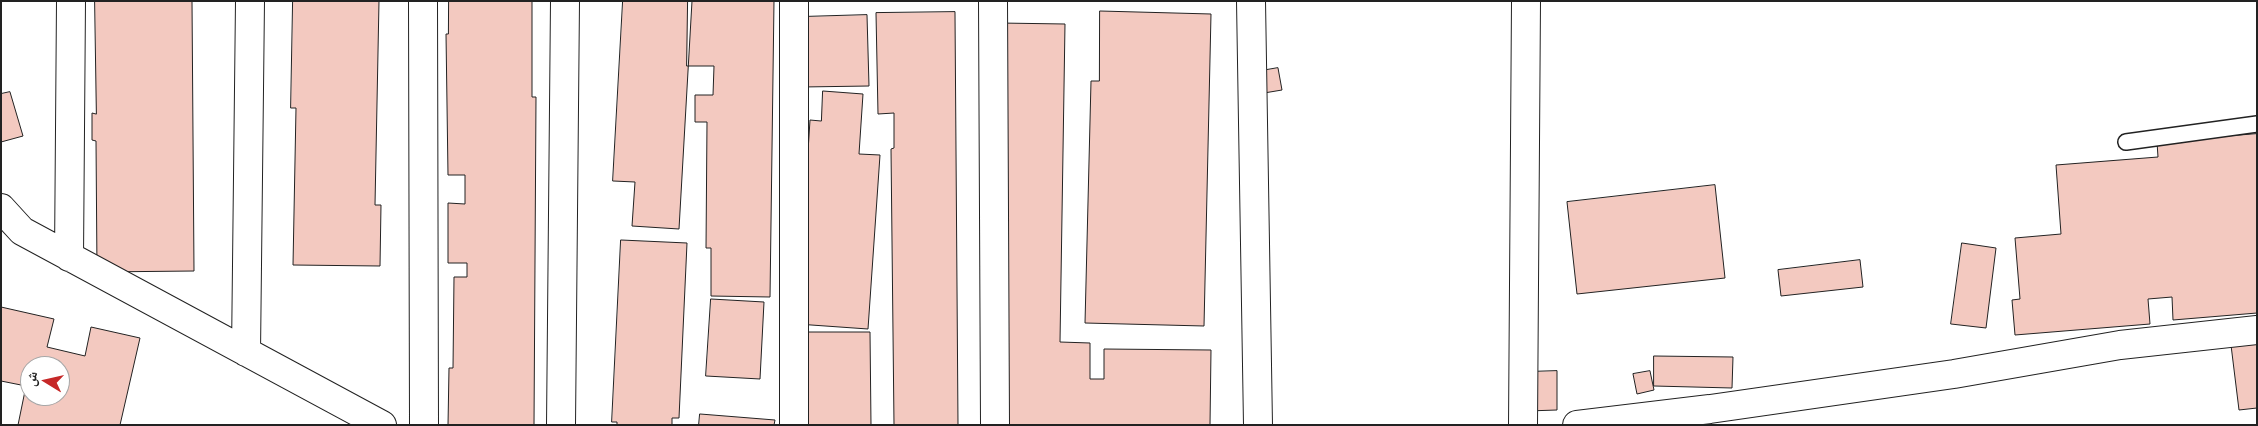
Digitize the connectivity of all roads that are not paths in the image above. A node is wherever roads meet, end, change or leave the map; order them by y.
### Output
1 (71, 1) edge
2 (250, 1) edge
3 (423, 1) edge
4 (565, 1) edge
5 (794, 1) edge
6 (993, 1) edge
7 (1252, 1) edge
8 (1526, 1) edge
9 (2257, 124) edge
10 (2126, 142) dead end
11 (1, 208) edge
12 (69, 257) junction
13 (2257, 330) edge
14 (246, 352) junction
15 (382, 425) edge
16 (424, 425) edge
17 (561, 425) edge
18 (794, 425) edge
19 (994, 425) edge
20 (1258, 425) edge
21 (1523, 425) edge
22 (1577, 425) edge

1 - 12 street
2 - 14 street
3 - 16 street
4 - 17 street
5 - 18 street
6 - 19 street
7 - 20 street
8 - 21 street
9 - 10 lane
11 - 12 street
12 - 14 street
13 - 22 street
14 - 15 street

